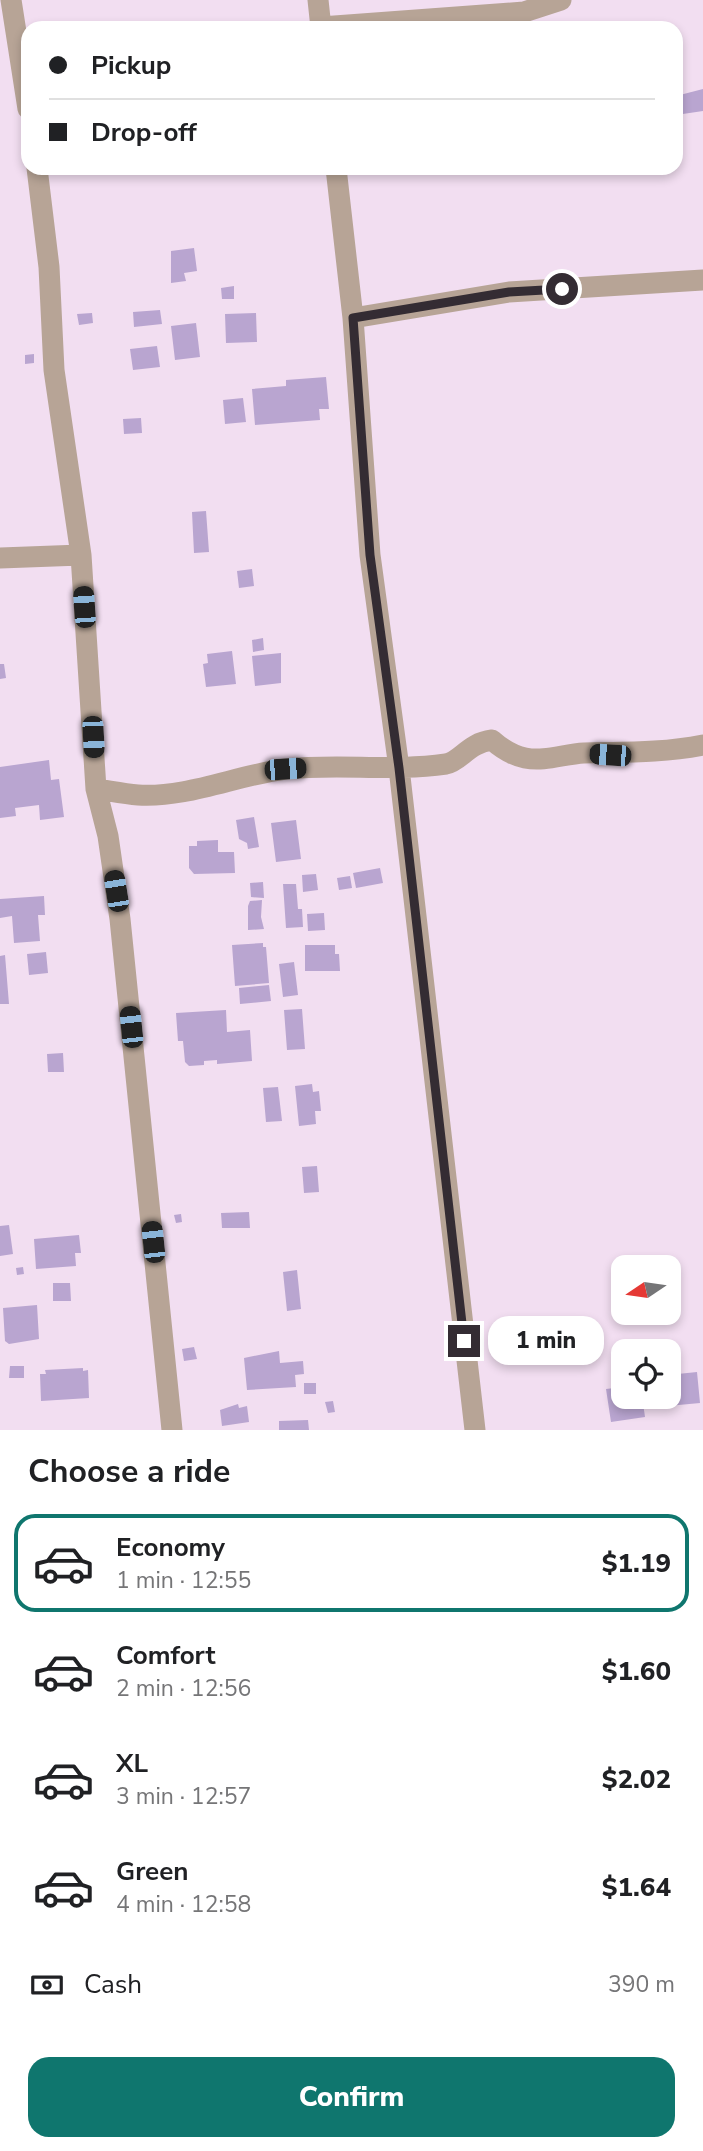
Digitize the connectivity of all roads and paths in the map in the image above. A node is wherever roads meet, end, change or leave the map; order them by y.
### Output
1 (11, 0) edge
2 (318, 0) edge
3 (561, 0) edge
4 (320, 21) edge
5 (410, 21) edge
6 (21, 64) edge
7 (38, 175) edge
8 (337, 175) edge
9 (703, 280) edge
10 (353, 318) junction
11 (81, 555) junction
12 (0, 558) edge
13 (703, 745) edge
14 (399, 768) junction
15 (96, 789) junction
16 (172, 1430) edge
17 (475, 1430) edge

1 - 6 street
2 - 4 street
3 - 5 street
7 - 11 street
8 - 10 street
9 - 10 street
10 - 14 street
11 - 12 street
11 - 15 street
13 - 14 street
14 - 15 street
14 - 17 street
15 - 16 street

